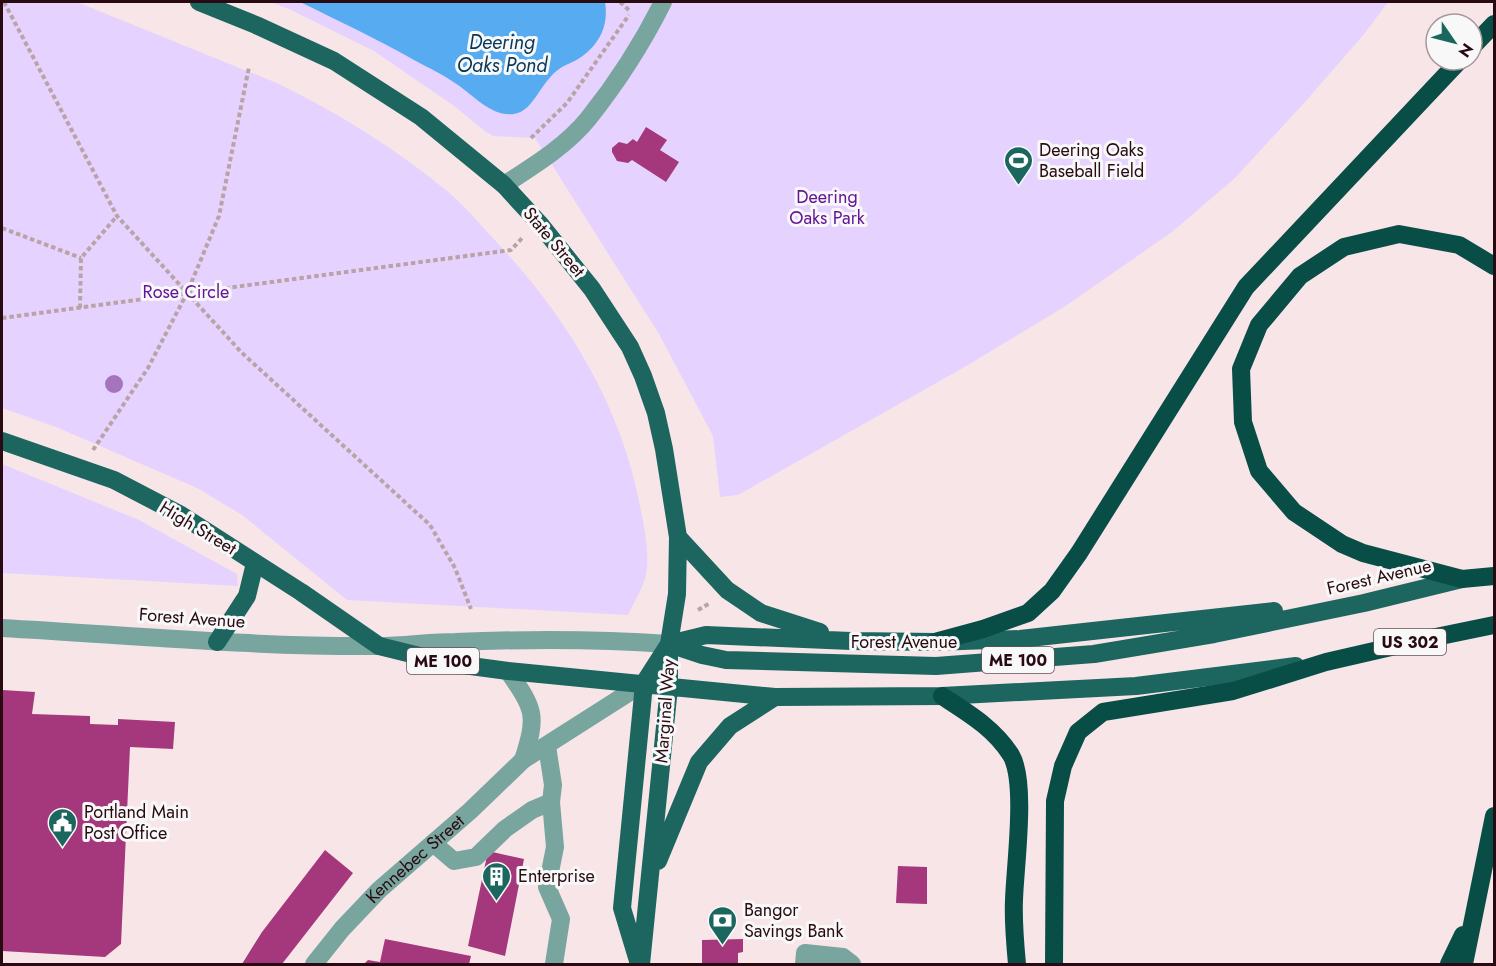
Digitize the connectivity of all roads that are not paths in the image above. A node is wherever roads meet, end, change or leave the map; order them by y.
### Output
1 (200, 2) edge
2 (663, 2) edge
3 (1449, 72) edge
4 (504, 185) junction
5 (1494, 266) edge
6 (2, 441) edge
7 (678, 537) junction
8 (255, 562) junction
9 (1494, 576) edge
10 (1462, 579) junction
11 (1364, 603) junction
12 (1494, 625) edge
13 (2, 628) edge
14 (851, 641) junction
15 (217, 642) junction
16 (935, 642) junction
17 (669, 644) junction
18 (379, 646) junction
19 (1326, 662) junction
20 (508, 671) junction
21 (644, 683) junction
22 (669, 687) junction
23 (942, 696) junction
24 (775, 697) junction
25 (547, 746) junction
26 (523, 760) junction
27 (551, 802) junction
28 (1494, 816) edge
29 (433, 843) junction
30 (651, 877) junction
31 (1473, 915) junction
32 (805, 959) edge
33 (314, 964) edge
34 (554, 964) edge
35 (640, 964) edge
36 (852, 964) edge
37 (1017, 964) edge
38 (1054, 964) edge
39 (1449, 964) edge
40 (1464, 964) edge

1 - 4 main road, State Street
2 - 4 street
3 - 16 highway
4 - 7 main road, State Street
5 - 10 highway
6 - 8 main road, High Street
7 - 14 main road
7 - 17 main road, State Street
8 - 15 main road
8 - 18 main road, High Street
9 - 10 highway, Forest Avenue
10 - 11 main road, Forest Avenue / ME 100
11 - 16 main road
11 - 17 main road, Forest Avenue / ME 100
12 - 19 highway, Forest Avenue / US 302
13 - 15 street, Forest Avenue / ME 100
14 - 16 main road
14 - 17 main road
15 - 18 street, Forest Avenue / ME 100
17 - 18 street, Forest Avenue / ME 100
17 - 21 main road, Marginal Way
17 - 22 main road, Marginal Way
18 - 20 main road, Forest Avenue / ME 100
19 - 23 main road, Forest Avenue / ME 100
19 - 38 highway
20 - 21 main road, Forest Avenue / ME 100
20 - 26 street
21 - 22 main road, Forest Avenue / ME 100
21 - 25 street, Kennebec Street
21 - 35 main road, Marginal Way
22 - 24 main road, Forest Avenue / ME 100
22 - 30 main road, Marginal Way
23 - 24 main road, Forest Avenue / ME 100
23 - 37 highway
24 - 30 main road
25 - 26 street, Kennebec Street
25 - 27 street
26 - 29 street, Kennebec Street
27 - 29 street
27 - 34 street
28 - 31 highway
29 - 33 street, Kennebec Street
30 - 35 main road, Marginal Way
31 - 39 highway
31 - 40 highway
32 - 36 street

